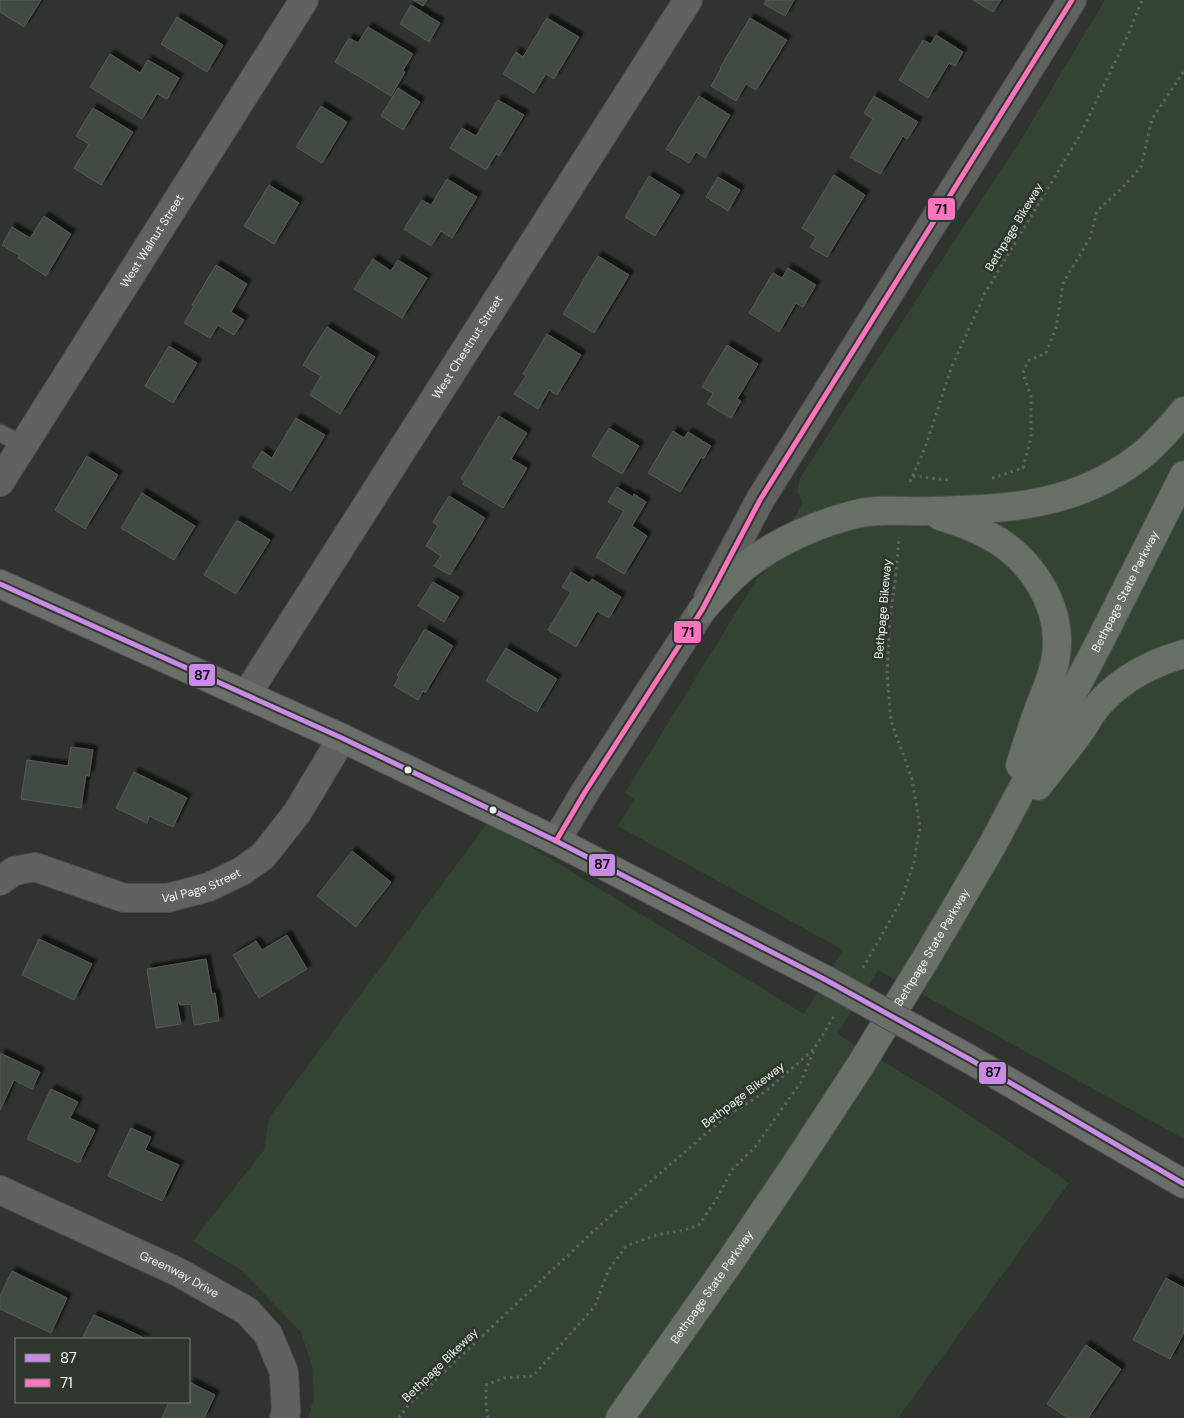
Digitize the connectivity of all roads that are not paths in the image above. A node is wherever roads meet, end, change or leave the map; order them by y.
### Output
1 (304, 0) edge
2 (688, 0) edge
3 (1072, 0) edge
4 (1184, 411) edge
5 (12, 439) edge
6 (1184, 475) edge
7 (0, 482) edge
8 (916, 511) junction
9 (0, 584) edge
10 (702, 610) junction
11 (1184, 654) edge
12 (247, 694) junction
13 (342, 738) junction
14 (556, 841) junction
15 (993, 844) junction
16 (0, 881) edge
17 (1184, 1184) edge
18 (0, 1190) edge
19 (284, 1418) edge
20 (620, 1418) edge

1 - 5 street, West Walnut Street
2 - 12 street, West Chestnut Street
3 - 10 street
4 - 8 highway
5 - 7 street, West Walnut Street
6 - 15 highway, Bethpage State Parkway
8 - 10 highway
8 - 15 highway
9 - 12 main road
10 - 14 street
11 - 15 highway
12 - 13 main road
13 - 14 main road
13 - 16 street, Val Page Street
14 - 17 main road, bridge
15 - 20 highway, Bethpage State Parkway
18 - 19 street, Greenway Drive

